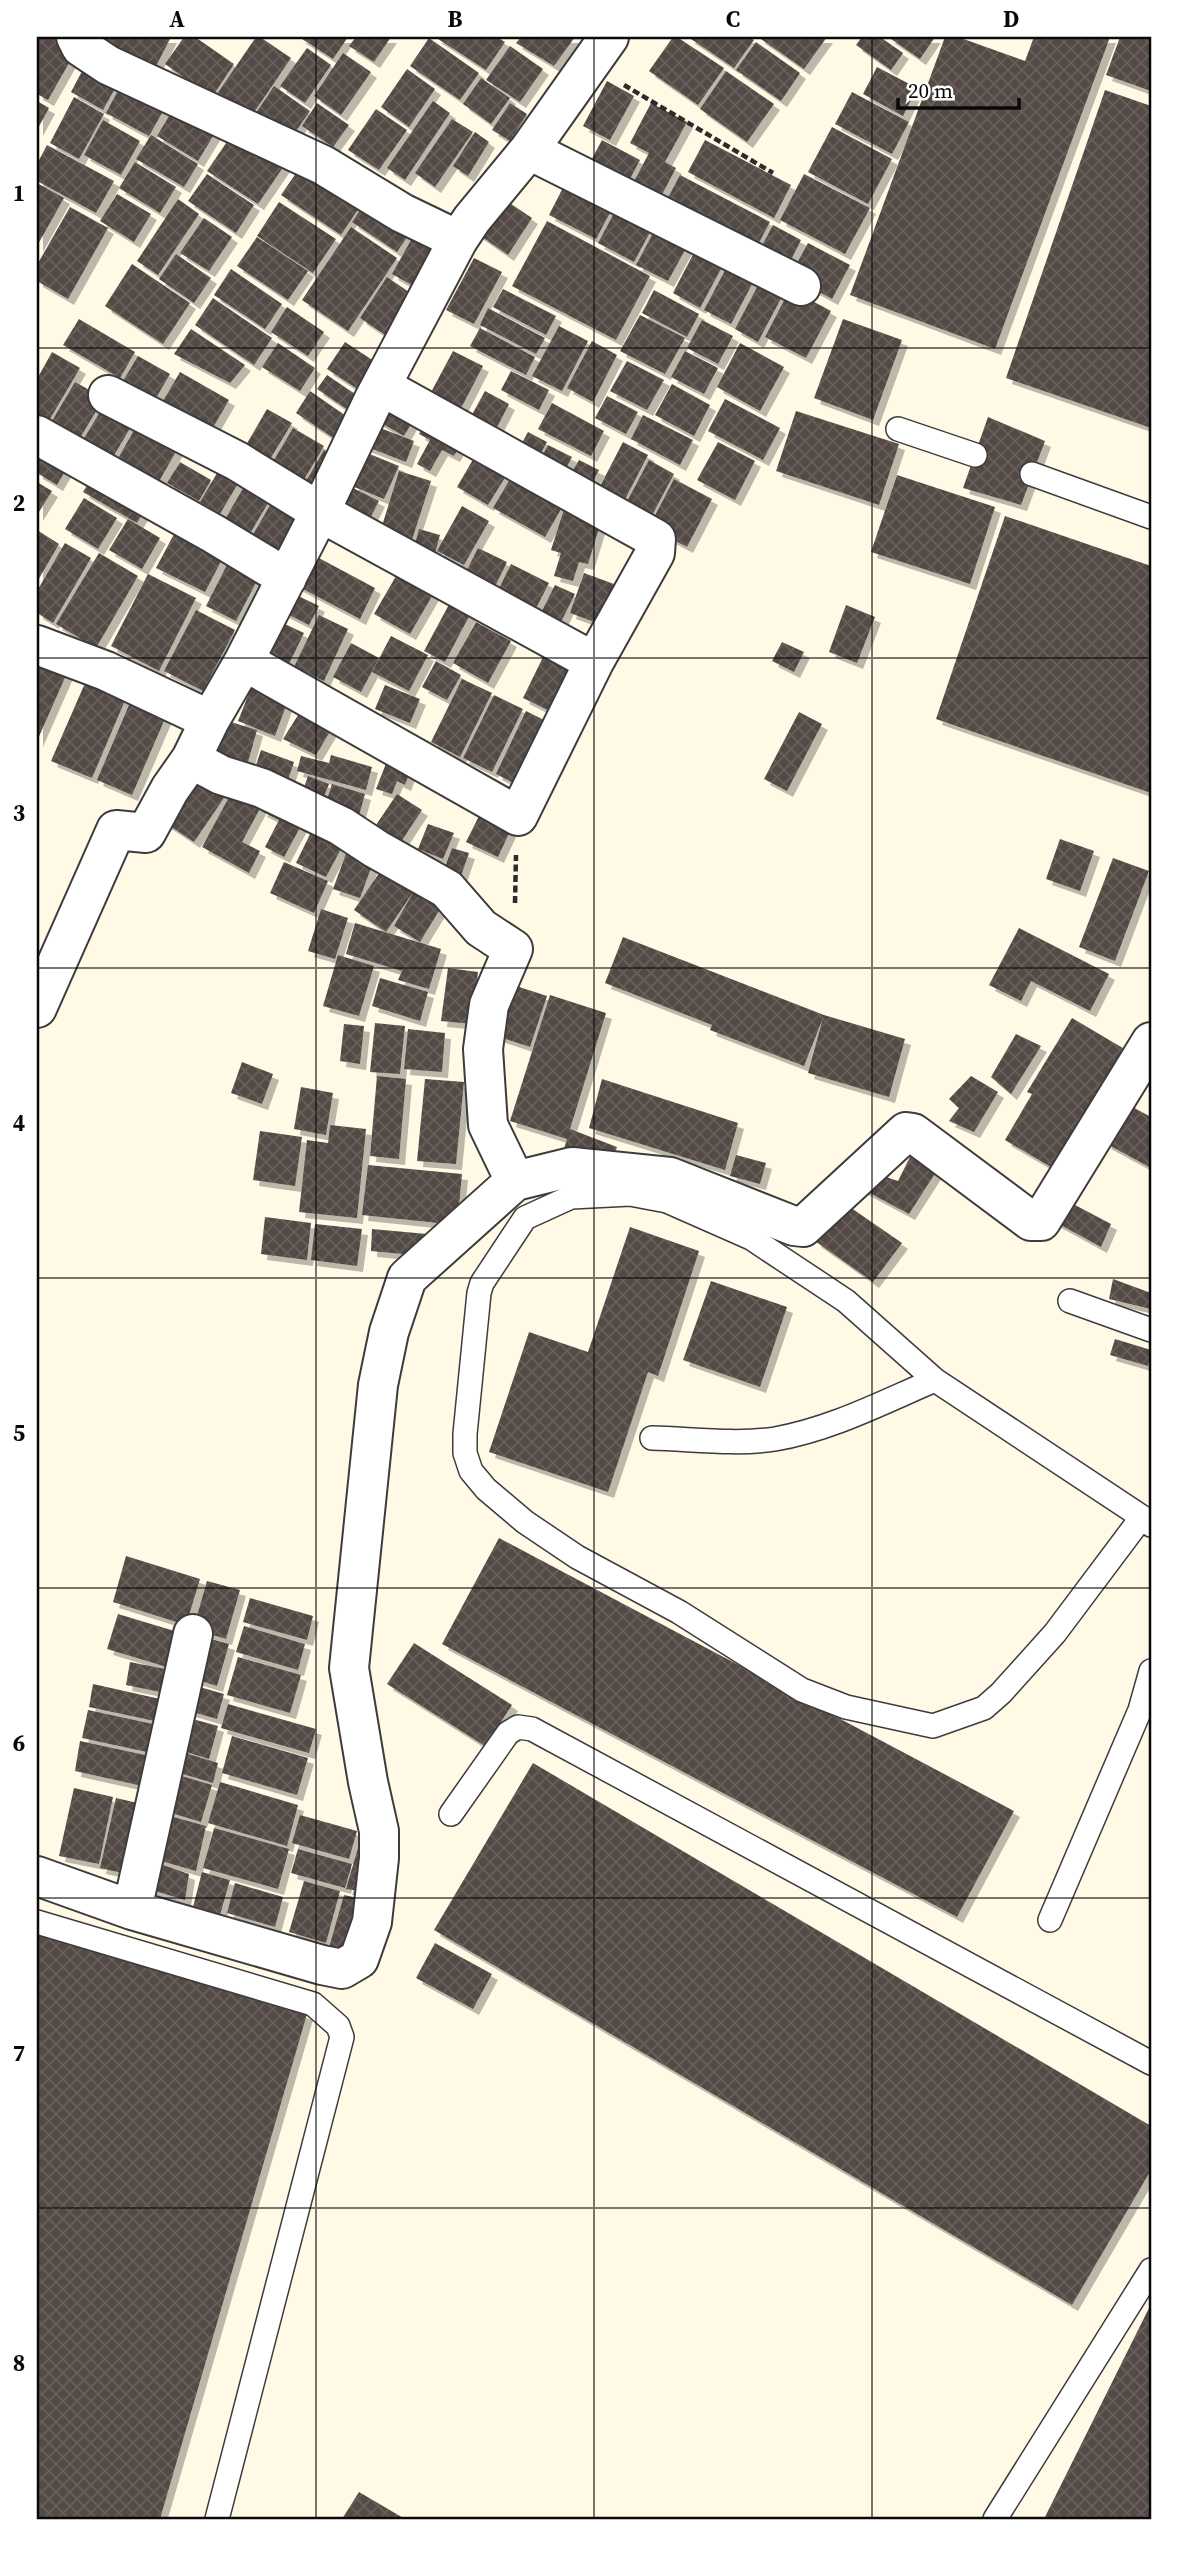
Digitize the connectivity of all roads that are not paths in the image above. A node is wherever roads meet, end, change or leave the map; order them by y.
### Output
1 (76, 37) edge
2 (600, 51) edge
3 (529, 150) junction
4 (458, 240) junction
5 (801, 286) dead end
6 (381, 386) junction
7 (108, 395) dead end
8 (898, 429) dead end
9 (37, 435) edge
10 (975, 455) dead end
11 (1032, 474) dead end
12 (320, 512) junction
13 (1151, 517) edge
14 (287, 578) junction
15 (37, 645) edge
16 (244, 661) junction
17 (594, 662) junction
18 (210, 720) junction
19 (191, 759) junction
20 (37, 1008) edge
21 (1151, 1042) edge
22 (515, 1181) junction
23 (1070, 1301) dead end
24 (1151, 1330) edge
25 (935, 1380) junction
26 (652, 1438) dead end
27 (1147, 1521) edge
28 (193, 1634) dead end
29 (1151, 1671) edge
30 (451, 1814) dead end
31 (37, 1877) edge
32 (132, 1910) junction
33 (1050, 1920) dead end
34 (37, 1923) edge
35 (1151, 2063) edge
36 (1151, 2270) edge
37 (217, 2519) edge
38 (995, 2519) edge

1 - 4 street
2 - 3 street
3 - 4 street
3 - 5 street
4 - 6 street
6 - 12 street
6 - 17 street
7 - 12 street
8 - 10 lane
9 - 14 street
11 - 13 lane
12 - 14 street
12 - 17 street
14 - 16 street
15 - 18 street
16 - 17 street
16 - 18 street
18 - 19 street
19 - 20 street
19 - 22 street
21 - 22 street
22 - 32 street
23 - 24 lane
25 - 26 lane
25 - 27 lane
25 - 27 lane
28 - 32 street
29 - 33 lane
30 - 35 lane
31 - 32 street
34 - 37 lane
36 - 38 lane

